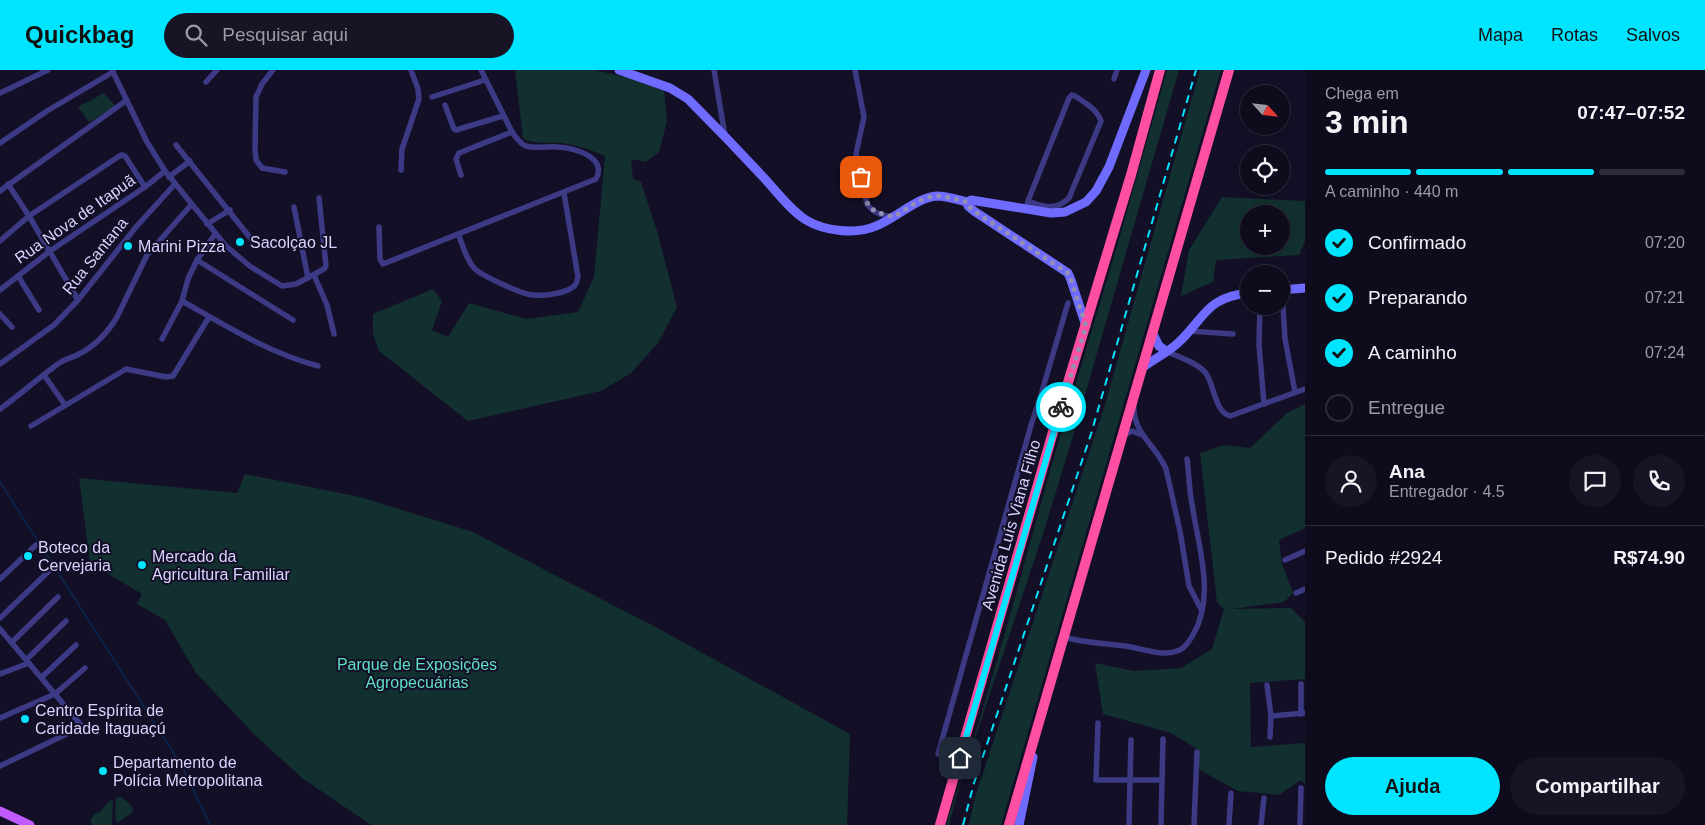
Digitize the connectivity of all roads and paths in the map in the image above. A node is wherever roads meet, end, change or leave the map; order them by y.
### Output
1 (48, 70) edge
2 (217, 70) edge
3 (273, 70) edge
4 (411, 70) edge
5 (481, 70) edge
6 (619, 70) edge
7 (714, 70) edge
8 (855, 70) edge
9 (1117, 70) edge
10 (1146, 70) edge
11 (1160, 70) edge
12 (1229, 70) edge
13 (113, 71) edge
14 (485, 80) junction
15 (1114, 80) dead end
16 (206, 82) dead end
17 (7, 90) junction
18 (0, 93) edge
19 (432, 97) dead end
20 (0, 98) edge
21 (127, 100) junction
22 (445, 105) dead end
23 (503, 116) junction
24 (512, 132) junction
25 (725, 136) junction
26 (0, 143) edge
27 (176, 145) dead end
28 (190, 161) junction
29 (402, 170) dead end
30 (165, 171) junction
31 (285, 172) dead end
32 (461, 175) dead end
33 (170, 177) junction
34 (174, 184) junction
35 (3, 187) edge
36 (145, 187) junction
37 (564, 193) junction
38 (319, 198) dead end
39 (967, 202) junction
40 (191, 205) junction
41 (1027, 205) junction
42 (294, 206) dead end
43 (230, 210) junction
44 (29, 216) junction
45 (894, 217) junction
46 (207, 224) junction
47 (380, 227) dead end
48 (215, 234) junction
49 (458, 234) junction
50 (252, 240) dead end
51 (0, 241) edge
52 (50, 251) junction
53 (197, 260) junction
54 (18, 276) junction
55 (311, 276) junction
56 (1305, 288) edge
57 (1290, 289) edge
58 (0, 290) edge
59 (1240, 295) edge
60 (1077, 297) junction
61 (78, 300) junction
62 (182, 301) junction
63 (39, 310) dead end
64 (1260, 315) edge
65 (1284, 315) edge
66 (209, 317) junction
67 (1, 318) edge
68 (293, 320) dead end
69 (12, 326) dead end
70 (1086, 326) junction
71 (1189, 331) junction
72 (334, 334) dead end
73 (1153, 334) junction
74 (1233, 334) dead end
75 (162, 338) dead end
76 (1166, 351) junction
77 (0, 364) edge
78 (318, 366) dead end
79 (1142, 368) junction
80 (44, 375) junction
81 (1305, 389) edge
82 (1136, 391) junction
83 (1294, 392) junction
84 (1264, 404) junction
85 (65, 405) junction
86 (0, 409) edge
87 (31, 426) dead end
88 (1142, 435) junction
89 (1122, 437) junction
90 (1187, 459) dead end
91 (36, 546) dead end
92 (1305, 552) edge
93 (1285, 560) dead end
94 (50, 570) dead end
95 (0, 579) edge
96 (1305, 589) edge
97 (1296, 593) dead end
98 (58, 597) dead end
99 (1201, 609) junction
100 (0, 618) edge
101 (66, 621) dead end
102 (0, 629) edge
103 (1064, 637) junction
104 (12, 642) junction
105 (76, 645) dead end
106 (28, 661) junction
107 (85, 668) dead end
108 (0, 674) edge
109 (42, 677) junction
110 (1301, 684) dead end
111 (1267, 685) dead end
112 (55, 694) junction
113 (1303, 713) edge
114 (1271, 716) junction
115 (0, 718) edge
116 (1040, 718) junction
117 (1098, 723) dead end
118 (1270, 737) dead end
119 (1163, 739) dead end
120 (1131, 740) dead end
121 (1197, 752) dead end
122 (938, 754) dead end
123 (0, 766) edge
124 (1130, 780) junction
125 (1162, 780) junction
126 (1301, 788) dead end
127 (1231, 793) dead end
128 (1264, 798) dead end
129 (0, 811) edge
130 (1023, 812) junction
131 (941, 822) edge
132 (30, 825) edge
133 (1009, 825) edge
134 (1020, 825) edge
135 (1024, 825) edge
136 (1129, 825) edge
137 (1161, 825) edge
138 (1194, 825) edge
139 (1229, 825) edge
140 (1261, 825) edge
141 (1300, 825) edge

1 - 17 street
2 - 16 street
3 - 31 street
4 - 29 street
5 - 14 street
6 - 25 main road
7 - 25 street
8 - 45 street
9 - 15 street
10 - 41 main road
11 - 70 highway, Avenida Luís Viana Filho
12 - 73 highway
13 - 21 street
13 - 26 street
14 - 19 street
14 - 23 street
17 - 18 street
17 - 20 street
21 - 30 street
21 - 35 street
22 - 23 street
23 - 24 street
24 - 32 street
24 - 37 street
25 - 45 main road
27 - 28 street
28 - 33 street
28 - 43 street
30 - 33 street
30 - 36 street, Rua Nova de Itapuã
33 - 34 street
34 - 40 street
34 - 61 street, Rua Santana
35 - 44 street
36 - 44 street
36 - 52 street, Rua Nova de Itapuã
37 - 49 street
37 - 49 street
38 - 55 street
39 - 41 main road
39 - 45 main road
39 - 60 main road
40 - 46 street
40 - 80 street
41 - 41 street
42 - 55 street
43 - 46 street
43 - 50 street
44 - 51 street
44 - 52 street
46 - 48 street
47 - 49 street
48 - 53 street
48 - 55 street
52 - 54 street, Rua Nova de Itapuã
52 - 61 street
53 - 62 street
53 - 68 street
54 - 58 street, Rua Nova de Itapuã
54 - 63 street
55 - 72 street
56 - 57 main road
59 - 71 main road
60 - 70 main road
60 - 122 street
61 - 77 street, Rua Santana
62 - 66 street
62 - 75 street
64 - 84 street
65 - 83 street
66 - 78 street
66 - 85 street
67 - 69 street
70 - 131 highway, Avenida Luís Viana Filho
71 - 74 street
71 - 76 main road
73 - 76 main road
73 - 79 highway
76 - 79 main road
76 - 84 street
79 - 82 highway
80 - 85 street
80 - 86 street
81 - 83 street
82 - 88 street
82 - 89 highway
83 - 84 street
85 - 87 street
88 - 89 street
88 - 99 street
89 - 103 highway
90 - 99 street
91 - 95 street
92 - 93 street
94 - 100 street
96 - 97 street
98 - 104 street
99 - 103 street
101 - 106 street
102 - 104 street
103 - 116 highway
104 - 106 street
105 - 109 street
106 - 108 street
106 - 109 street
107 - 112 street
109 - 112 street
110 - 113 street
111 - 114 street
112 - 115 street
112 - 123 street
113 - 114 street
114 - 118 street
116 - 130 main road
116 - 133 highway
117 - 124 street
119 - 125 street
120 - 124 street
121 - 138 street
124 - 125 street
124 - 136 street
125 - 137 street
126 - 141 street
127 - 139 street
128 - 140 street
129 - 132 main road
130 - 134 main road
130 - 135 main road

